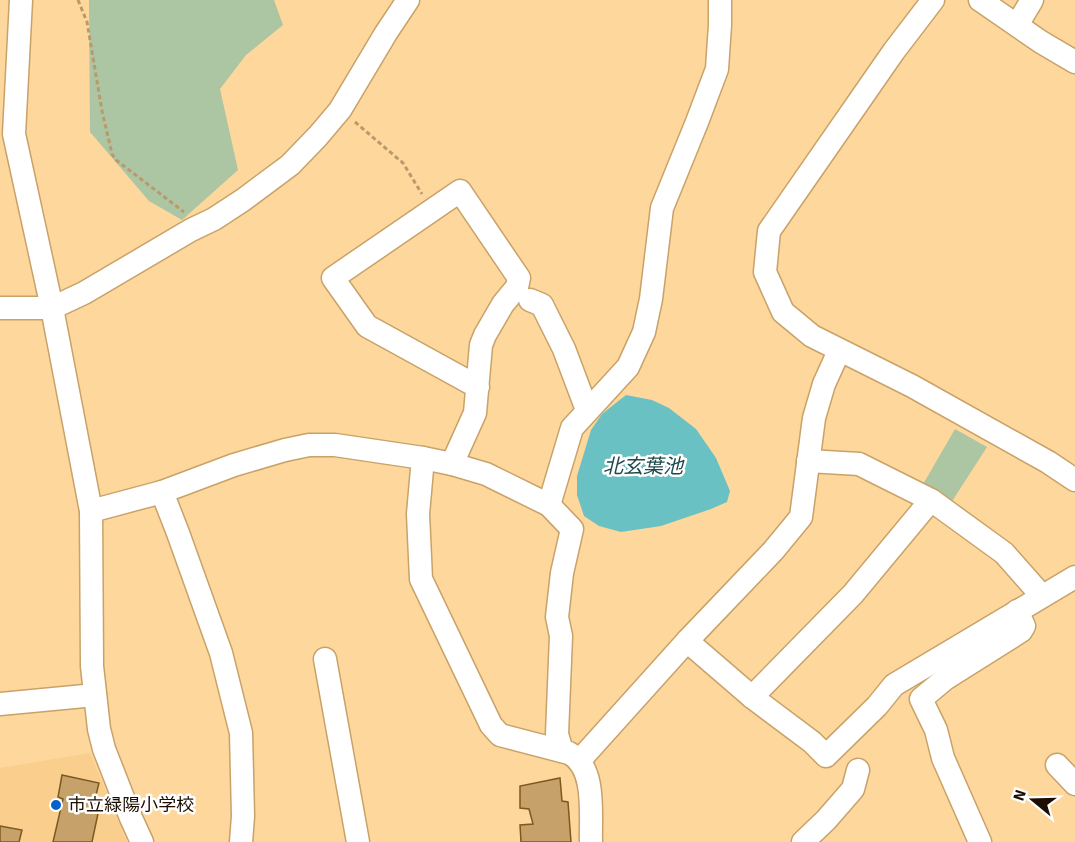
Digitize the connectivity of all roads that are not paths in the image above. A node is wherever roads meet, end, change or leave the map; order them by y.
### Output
1 (21, 0) edge
2 (408, 0) edge
3 (720, 0) edge
4 (933, 0) edge
5 (980, 0) edge
6 (1032, 0) edge
7 (1017, 25) junction
8 (1075, 62) edge
9 (7, 134) edge
10 (530, 300) dead end
11 (0, 308) edge
12 (52, 308) junction
13 (839, 351) junction
14 (478, 387) junction
15 (587, 410) junction
16 (423, 458) junction
17 (808, 461) junction
18 (452, 464) junction
19 (1075, 480) edge
20 (162, 492) junction
21 (931, 500) junction
22 (549, 505) junction
23 (91, 511) junction
24 (1075, 577) edge
25 (1042, 596) junction
26 (1017, 611) junction
27 (687, 641) junction
28 (325, 659) dead end
29 (95, 695) junction
30 (752, 697) junction
31 (0, 704) edge
32 (571, 756) junction
33 (1057, 765) dead end
34 (858, 770) dead end
35 (1075, 784) edge
36 (142, 842) edge
37 (241, 842) edge
38 (358, 842) edge
39 (591, 842) edge
40 (803, 842) edge
41 (980, 842) edge

1 - 9 street
2 - 12 street
3 - 15 street
4 - 13 street
5 - 7 street
6 - 7 street
7 - 8 street
9 - 12 street
10 - 15 street
11 - 12 street
12 - 23 street
13 - 17 street
13 - 19 street
14 - 14 street
14 - 18 street
15 - 22 street
16 - 18 street
16 - 20 street
16 - 32 street
17 - 21 street
17 - 27 street
18 - 22 street
20 - 23 street
20 - 37 street
21 - 25 street
21 - 30 street
22 - 32 street
23 - 29 street
24 - 25 street
25 - 26 street
26 - 30 street
26 - 41 street
27 - 30 street
27 - 32 street
28 - 38 street
29 - 31 street
29 - 36 street
32 - 39 street
33 - 35 street
34 - 40 street

